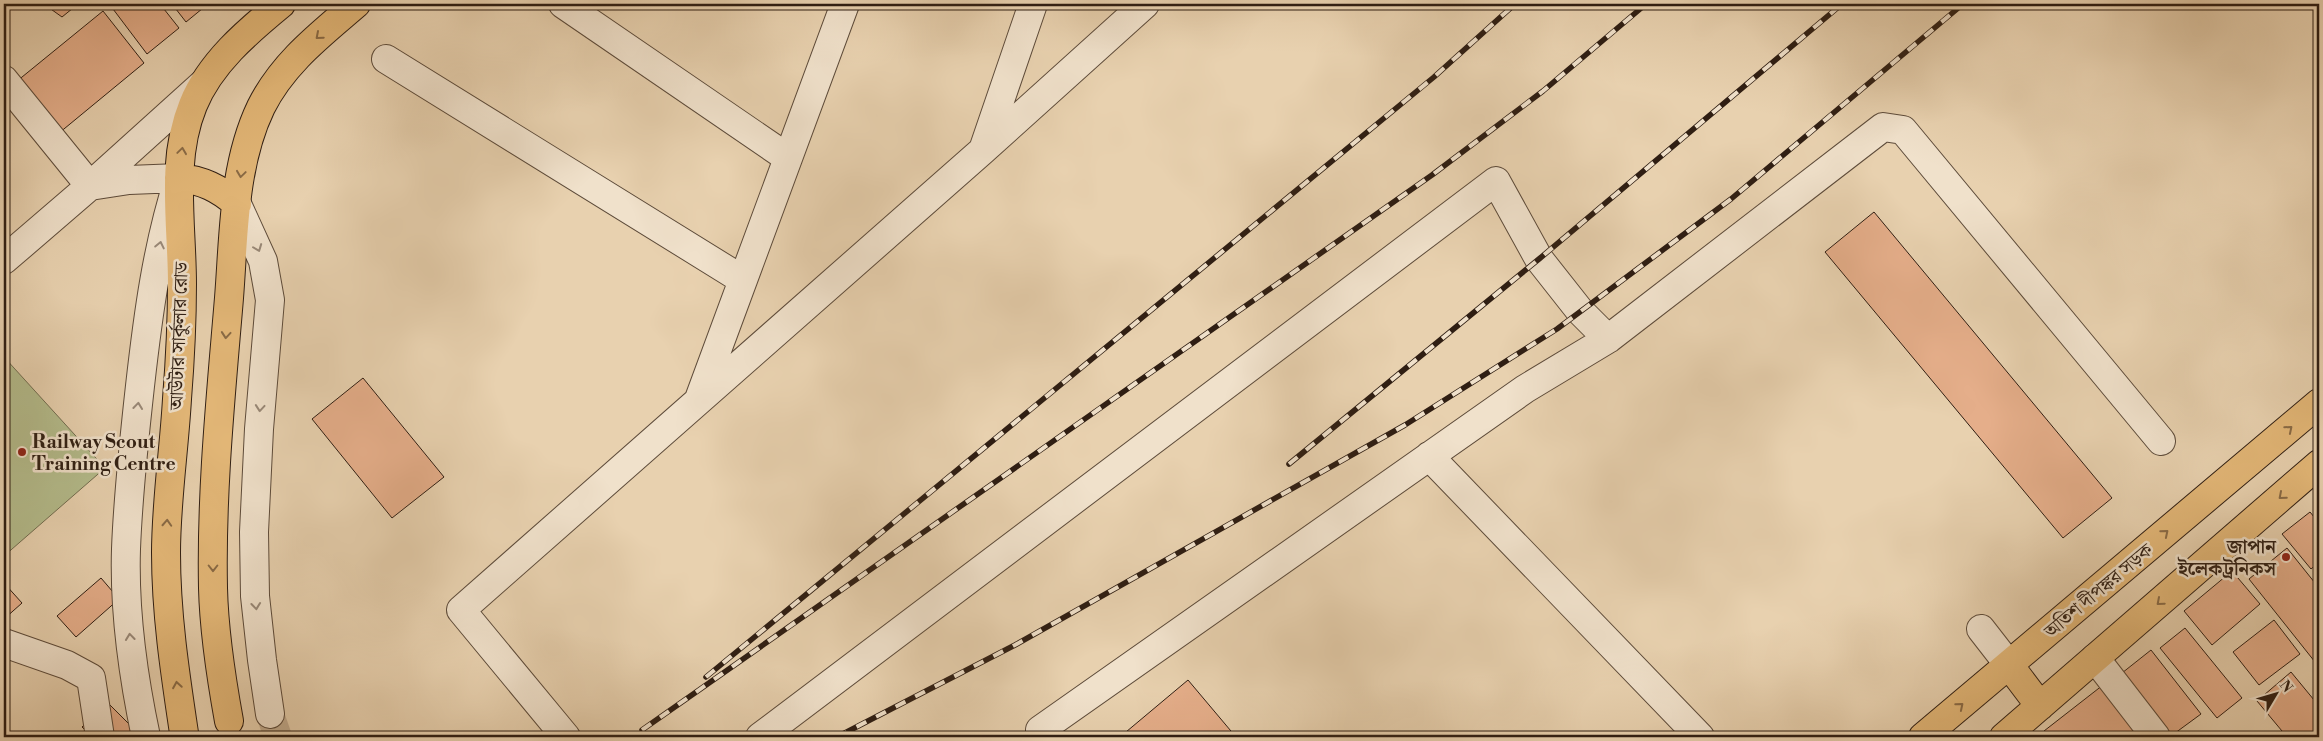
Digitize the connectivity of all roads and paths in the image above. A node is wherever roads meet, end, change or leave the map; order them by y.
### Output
1 (281, 4) edge
2 (356, 4) edge
3 (563, 4) edge
4 (845, 4) edge
5 (1033, 4) edge
6 (1145, 4) edge
7 (386, 59) dead end
8 (4, 80) edge
9 (203, 84) junction
10 (982, 151) junction
11 (788, 158) junction
12 (178, 178) junction
13 (90, 186) junction
14 (237, 204) junction
15 (4, 260) edge
16 (743, 280) junction
17 (1608, 339) junction
18 (698, 403) junction
19 (2319, 403) edge
20 (2161, 441) dead end
21 (1429, 456) junction
22 (2319, 464) edge
23 (1981, 629) dead end
24 (4, 643) edge
25 (2095, 658) junction
26 (2009, 665) junction
27 (2040, 706) junction
28 (270, 714) tunnel mouth
29 (228, 720) dead end
30 (1040, 730) dead end
31 (184, 733) dead end
32 (100, 737) edge
33 (146, 737) edge
34 (566, 737) edge
35 (760, 737) edge
36 (1700, 737) edge
37 (1923, 737) edge
38 (2004, 737) edge
39 (2156, 737) edge

1 - 9 main road, আউটার সার্কুলার রোড
2 -> 14 main road
3 - 11 street
4 - 11 street
5 - 10 street
6 - 10 street
7 - 16 street
8 - 13 street
12 -> 9 main road, আউটার সার্কুলার রোড
9 - 13 street
10 - 18 street
11 - 16 street
12 - 13 street
12 - 14 main road
31 -> 12 main road, আউটার সার্কুলার রোড
33 -> 12 street
13 - 15 street
14 -> 28 street
14 -> 29 main road
16 - 18 street
17 - 20 street
17 - 21 street
17 - 35 street
18 - 34 street
26 -> 19 main road, অতিশ দীপঙ্কর সড়ক
21 - 30 street
21 - 36 street
22 -> 25 main road
23 - 26 street
24 - 32 street
25 - 27 main road
25 - 39 street
26 - 27 main road
37 -> 26 main road, অতিশ দীপঙ্কর সড়ক
27 - 38 main road

